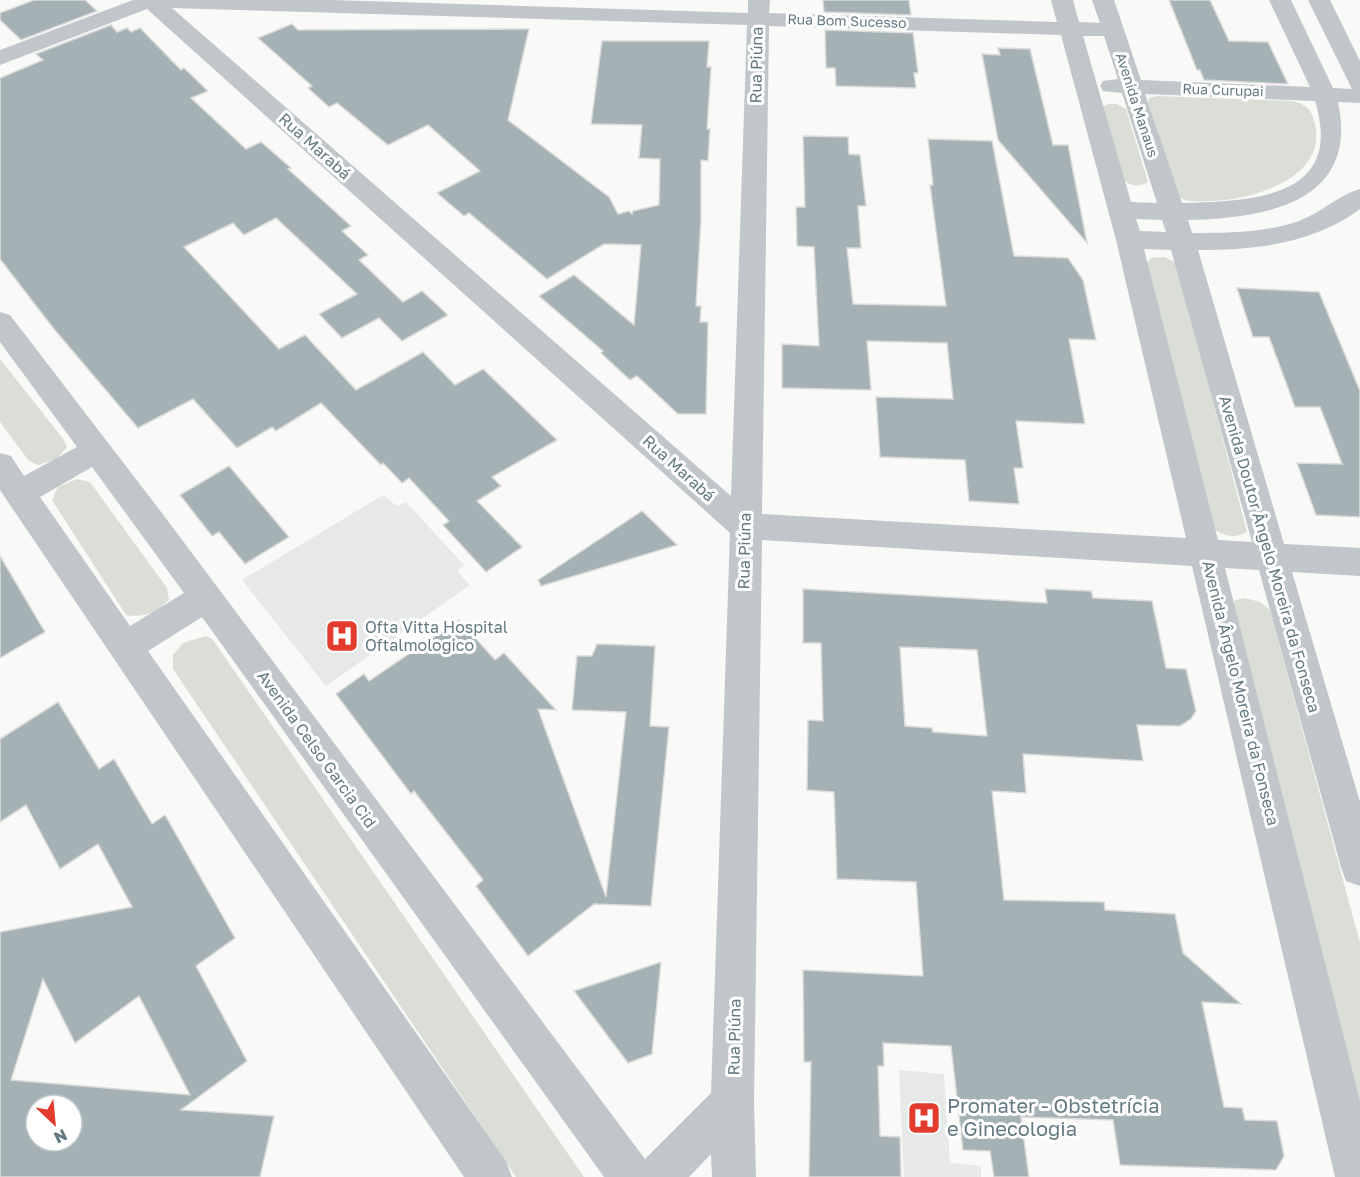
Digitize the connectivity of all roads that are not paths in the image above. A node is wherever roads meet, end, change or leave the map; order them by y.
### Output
1 (151, 0) edge
2 (1062, 0) edge
3 (1103, 0) edge
4 (1280, 0) edge
5 (1319, 0) edge
6 (758, 9) edge
7 (1068, 29) junction
8 (1112, 30) junction
9 (0, 58) edge
10 (1360, 84) edge
11 (1086, 85) junction
12 (1132, 87) junction
13 (1324, 94) junction
14 (1360, 96) edge
15 (1360, 197) edge
16 (1120, 210) junction
17 (1172, 211) junction
18 (1129, 240) junction
19 (1182, 241) junction
20 (0, 322) edge
21 (97, 450) junction
22 (10, 479) edge
23 (744, 526) junction
24 (1207, 552) junction
25 (1271, 557) junction
26 (1360, 562) edge
27 (206, 597) junction
28 (124, 648) junction
29 (1360, 867) edge
30 (732, 1102) junction
31 (490, 1177) edge
32 (632, 1177) edge
33 (658, 1177) edge
34 (734, 1177) edge
35 (1357, 1177) edge

1 - 6 street, Rua Bom Sucesso
1 - 9 street
1 - 23 street, Rua Marabá
2 - 7 street
3 - 8 street, Avenida Manaus
4 - 13 street
5 - 10 street
6 - 7 street, Rua Bom Sucesso
6 - 23 street, Rua Piúna
7 - 8 street, Rua Bom Sucesso
7 - 11 street
8 - 12 street, Avenida Manaus
11 - 12 street, Rua Curupai
11 - 16 street
12 - 13 street, Rua Curupai
12 - 17 street, Avenida Manaus
13 - 14 street, Rua Curupai
13 - 17 street
15 - 19 street
16 - 17 street
16 - 18 street, Avenida Ângelo Moreira da Fonseca
17 - 19 street, Avenida Doutor Ângelo Moreira da Fonseca
18 - 19 street
18 - 24 street, Avenida Ângelo Moreira da Fonseca
19 - 25 street, Avenida Doutor Ângelo Moreira da Fonseca
20 - 21 street, Avenida Celso Garcia Cid
21 - 22 street
21 - 27 street, Avenida Celso Garcia Cid
22 - 28 street
23 - 24 street
23 - 30 street, Rua Piúna
24 - 25 street
24 - 35 street, Avenida Ângelo Moreira da Fonseca
25 - 26 street
25 - 29 street, Avenida Doutor Ângelo Moreira da Fonseca
27 - 28 street
27 - 32 street, Avenida Celso Garcia Cid
28 - 31 street
30 - 33 street
30 - 34 street, Rua Piúna

